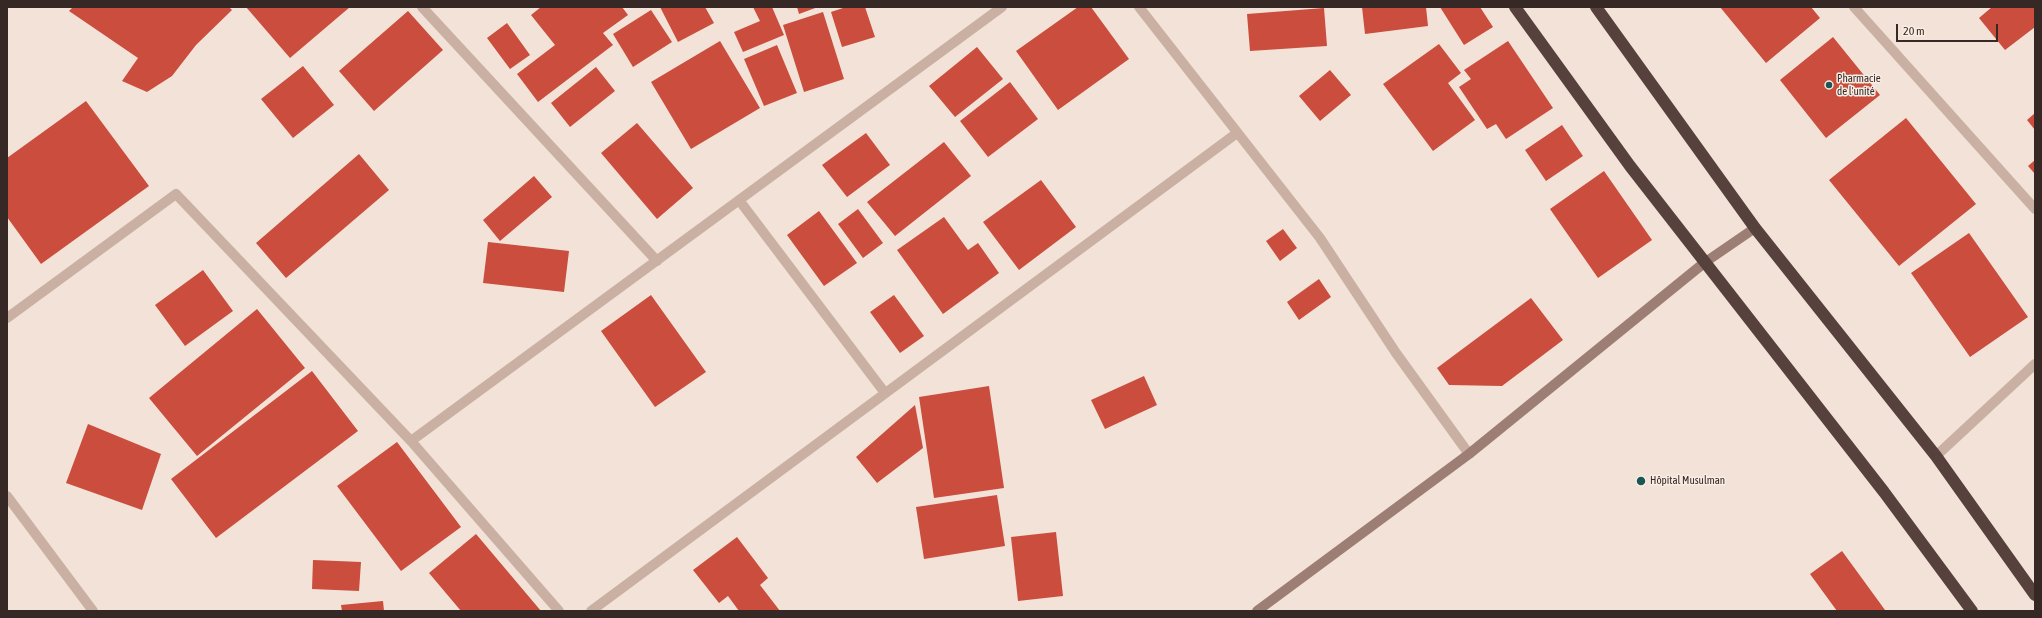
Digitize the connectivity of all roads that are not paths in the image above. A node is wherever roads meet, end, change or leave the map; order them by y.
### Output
1 (422, 7) edge
2 (1002, 7) edge
3 (1139, 7) edge
4 (1516, 7) edge
5 (1596, 7) edge
6 (1854, 7) edge
7 (1237, 133) junction
8 (739, 200) junction
9 (2035, 209) edge
10 (1755, 228) junction
11 (657, 261) junction
12 (1704, 263) junction
13 (7, 318) edge
14 (2035, 364) edge
15 (885, 393) junction
16 (411, 441) junction
17 (1469, 454) junction
18 (1936, 456) junction
19 (7, 496) edge
20 (2035, 595) edge
21 (93, 611) edge
22 (559, 611) edge
23 (591, 611) edge
24 (1258, 611) edge
25 (1972, 611) edge

1 - 11 street
2 - 8 street
3 - 7 street
4 - 12 highway
5 - 10 highway
6 - 9 street
7 - 15 street
7 - 17 street
8 - 11 street
8 - 15 street
10 - 12 street
10 - 18 highway
11 - 16 street
12 - 17 street
12 - 25 highway
13 - 16 street
14 - 18 street
15 - 23 street
16 - 22 street
17 - 24 street
18 - 20 highway
19 - 21 street

